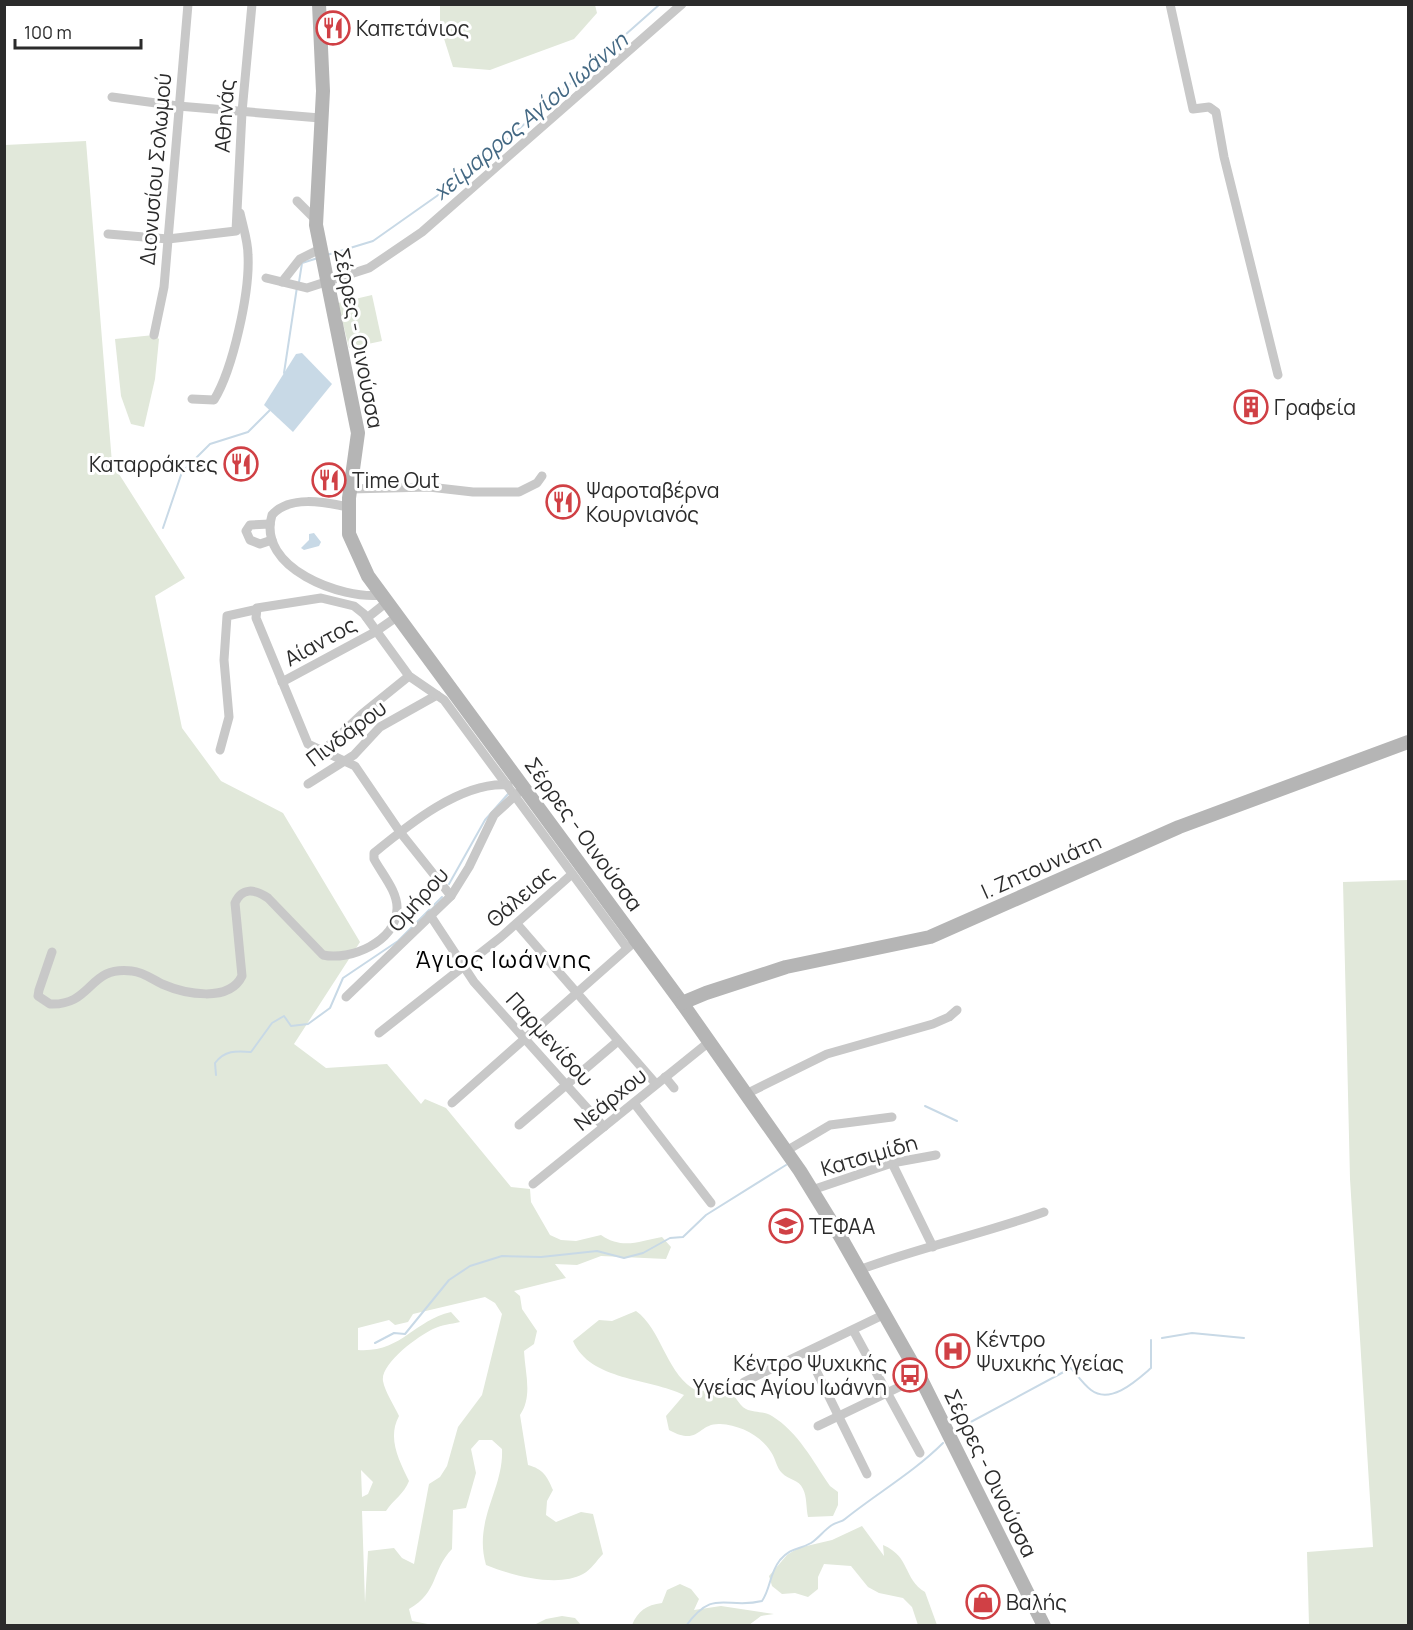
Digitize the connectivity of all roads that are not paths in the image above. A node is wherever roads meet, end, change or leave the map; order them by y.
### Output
1 (188, 4) edge
2 (252, 4) edge
3 (319, 4) edge
4 (682, 4) edge
5 (1170, 4) edge
6 (112, 97) dead end
7 (178, 106) junction
8 (242, 112) junction
9 (320, 118) junction
10 (237, 199) junction
11 (297, 201) dead end
12 (316, 225) junction
13 (108, 234) dead end
14 (168, 239) junction
15 (320, 249) junction
16 (325, 277) junction
17 (266, 279) dead end
18 (287, 284) junction
19 (154, 335) dead end
20 (1278, 375) dead end
21 (192, 399) dead end
22 (542, 476) dead end
23 (350, 489) junction
24 (348, 507) junction
25 (270, 524) junction
26 (272, 540) junction
27 (385, 599) junction
28 (255, 614) junction
29 (398, 616) junction
30 (367, 618) junction
31 (375, 632) junction
32 (410, 675) junction
33 (282, 682) junction
34 (438, 695) junction
35 (1408, 742) edge
36 (220, 750) dead end
37 (324, 750) junction
38 (346, 761) junction
39 (308, 784) dead end
40 (506, 784) junction
41 (520, 792) junction
42 (400, 832) junction
43 (572, 874) junction
44 (451, 896) junction
45 (430, 915) junction
46 (517, 924) junction
47 (631, 945) junction
48 (52, 952) dead end
49 (463, 968) junction
50 (576, 993) junction
51 (346, 997) dead end
52 (682, 1003) junction
53 (957, 1010) dead end
54 (379, 1033) dead end
55 (525, 1038) junction
56 (618, 1041) junction
57 (708, 1041) junction
58 (665, 1077) junction
59 (656, 1084) junction
60 (566, 1085) junction
61 (674, 1088) dead end
62 (746, 1094) junction
63 (452, 1103) dead end
64 (634, 1103) junction
65 (892, 1117) dead end
66 (519, 1125) dead end
67 (604, 1127) junction
68 (786, 1151) junction
69 (936, 1155) dead end
70 (892, 1163) junction
71 (533, 1184) dead end
72 (812, 1190) junction
73 (711, 1203) dead end
74 (1044, 1212) dead end
75 (933, 1247) junction
76 (859, 1270) junction
77 (885, 1314) junction
78 (853, 1330) junction
79 (807, 1352) junction
80 (920, 1377) junction
81 (744, 1382) dead end
82 (887, 1393) junction
83 (838, 1416) junction
84 (818, 1426) dead end
85 (920, 1453) dead end
86 (867, 1474) dead end
87 (1044, 1626) edge

1 - 7 street, Διονυσίου Σολωμού
2 - 8 street, Αθηνάς
3 - 9 street, Σέρρες - Οινούσσα
4 - 16 street
5 - 20 street
6 - 7 street
7 - 8 street
7 - 14 street, Διονυσίου Σολωμού
8 - 9 street
8 - 10 street, Αθηνάς
9 - 12 street, Σέρρες - Οινούσσα
10 - 14 street, Αθηνάς
10 - 21 street
11 - 12 street
12 - 15 street, Σέρρες - Οινούσσα
13 - 14 street
14 - 19 street, Διονυσίου Σολωμού
15 - 16 street, Σέρρες - Οινούσσα
15 - 18 street
16 - 18 street
16 - 23 street, Σέρρες - Οινούσσα
17 - 18 street
22 - 23 street
23 - 24 street, Σέρρες - Οινούσσα
24 - 25 street
24 - 27 street, Σέρρες - Οινούσσα
25 - 26 street
25 - 26 street
26 - 27 street
27 - 29 street, Σέρρες - Οινούσσα
27 - 30 street
28 - 30 street
28 - 33 street
28 - 36 street
29 - 31 street, Αίαντος
29 - 41 street, Σέρρες - Οινούσσα
30 - 31 street
31 - 32 street
31 - 33 street, Αίαντος
32 - 34 street
32 - 37 street
33 - 37 street
34 - 38 street, Πινδάρου
34 - 40 street
35 - 52 street, Ι. Ζητουνιάτη
37 - 38 street
38 - 39 street, Πινδάρου
38 - 42 street
40 - 41 street
40 - 42 street
41 - 43 street
41 - 44 street, Ομήρου
41 - 47 street, Σέρρες - Οινούσσα
42 - 44 street
42 - 48 street
43 - 46 street, Θάλειας
43 - 47 street
44 - 45 street, Ομήρου
45 - 49 street, Παρμενίδου
45 - 51 street, Ομήρου
46 - 49 street, Θάλειας
46 - 50 street
47 - 50 street
47 - 52 street, Σέρρες - Οινούσσα
49 - 54 street, Θάλειας
49 - 55 street, Παρμενίδου
50 - 55 street
50 - 56 street
52 - 57 street, Σέρρες - Οινούσσα
53 - 62 street
55 - 60 street, Παρμενίδου
55 - 63 street
56 - 59 street
56 - 60 street
57 - 58 street, Νεάρχου
57 - 62 street, Σέρρες - Οινούσσα
58 - 59 street, Νεάρχου
58 - 61 street
59 - 64 street, Νεάρχου
60 - 66 street
60 - 67 street, Παρμενίδου
62 - 68 street, Σέρρες - Οινούσσα
64 - 67 street, Νεάρχου
64 - 73 street
65 - 68 street
67 - 71 street, Νεάρχου
68 - 72 street, Σέρρες - Οινούσσα
69 - 70 street, Κατσιμίδη
70 - 72 street, Κατσιμίδη
70 - 75 street
72 - 76 street, Σέρρες - Οινούσσα
74 - 75 street
75 - 76 street
76 - 77 street, Σέρρες - Οινούσσα
77 - 78 street
77 - 80 street, Σέρρες - Οινούσσα
78 - 79 street
78 - 82 street
79 - 81 street
79 - 83 street
80 - 82 street
80 - 87 street, Σέρρες - Οινούσσα
82 - 83 street
82 - 85 street
83 - 84 street
83 - 86 street

